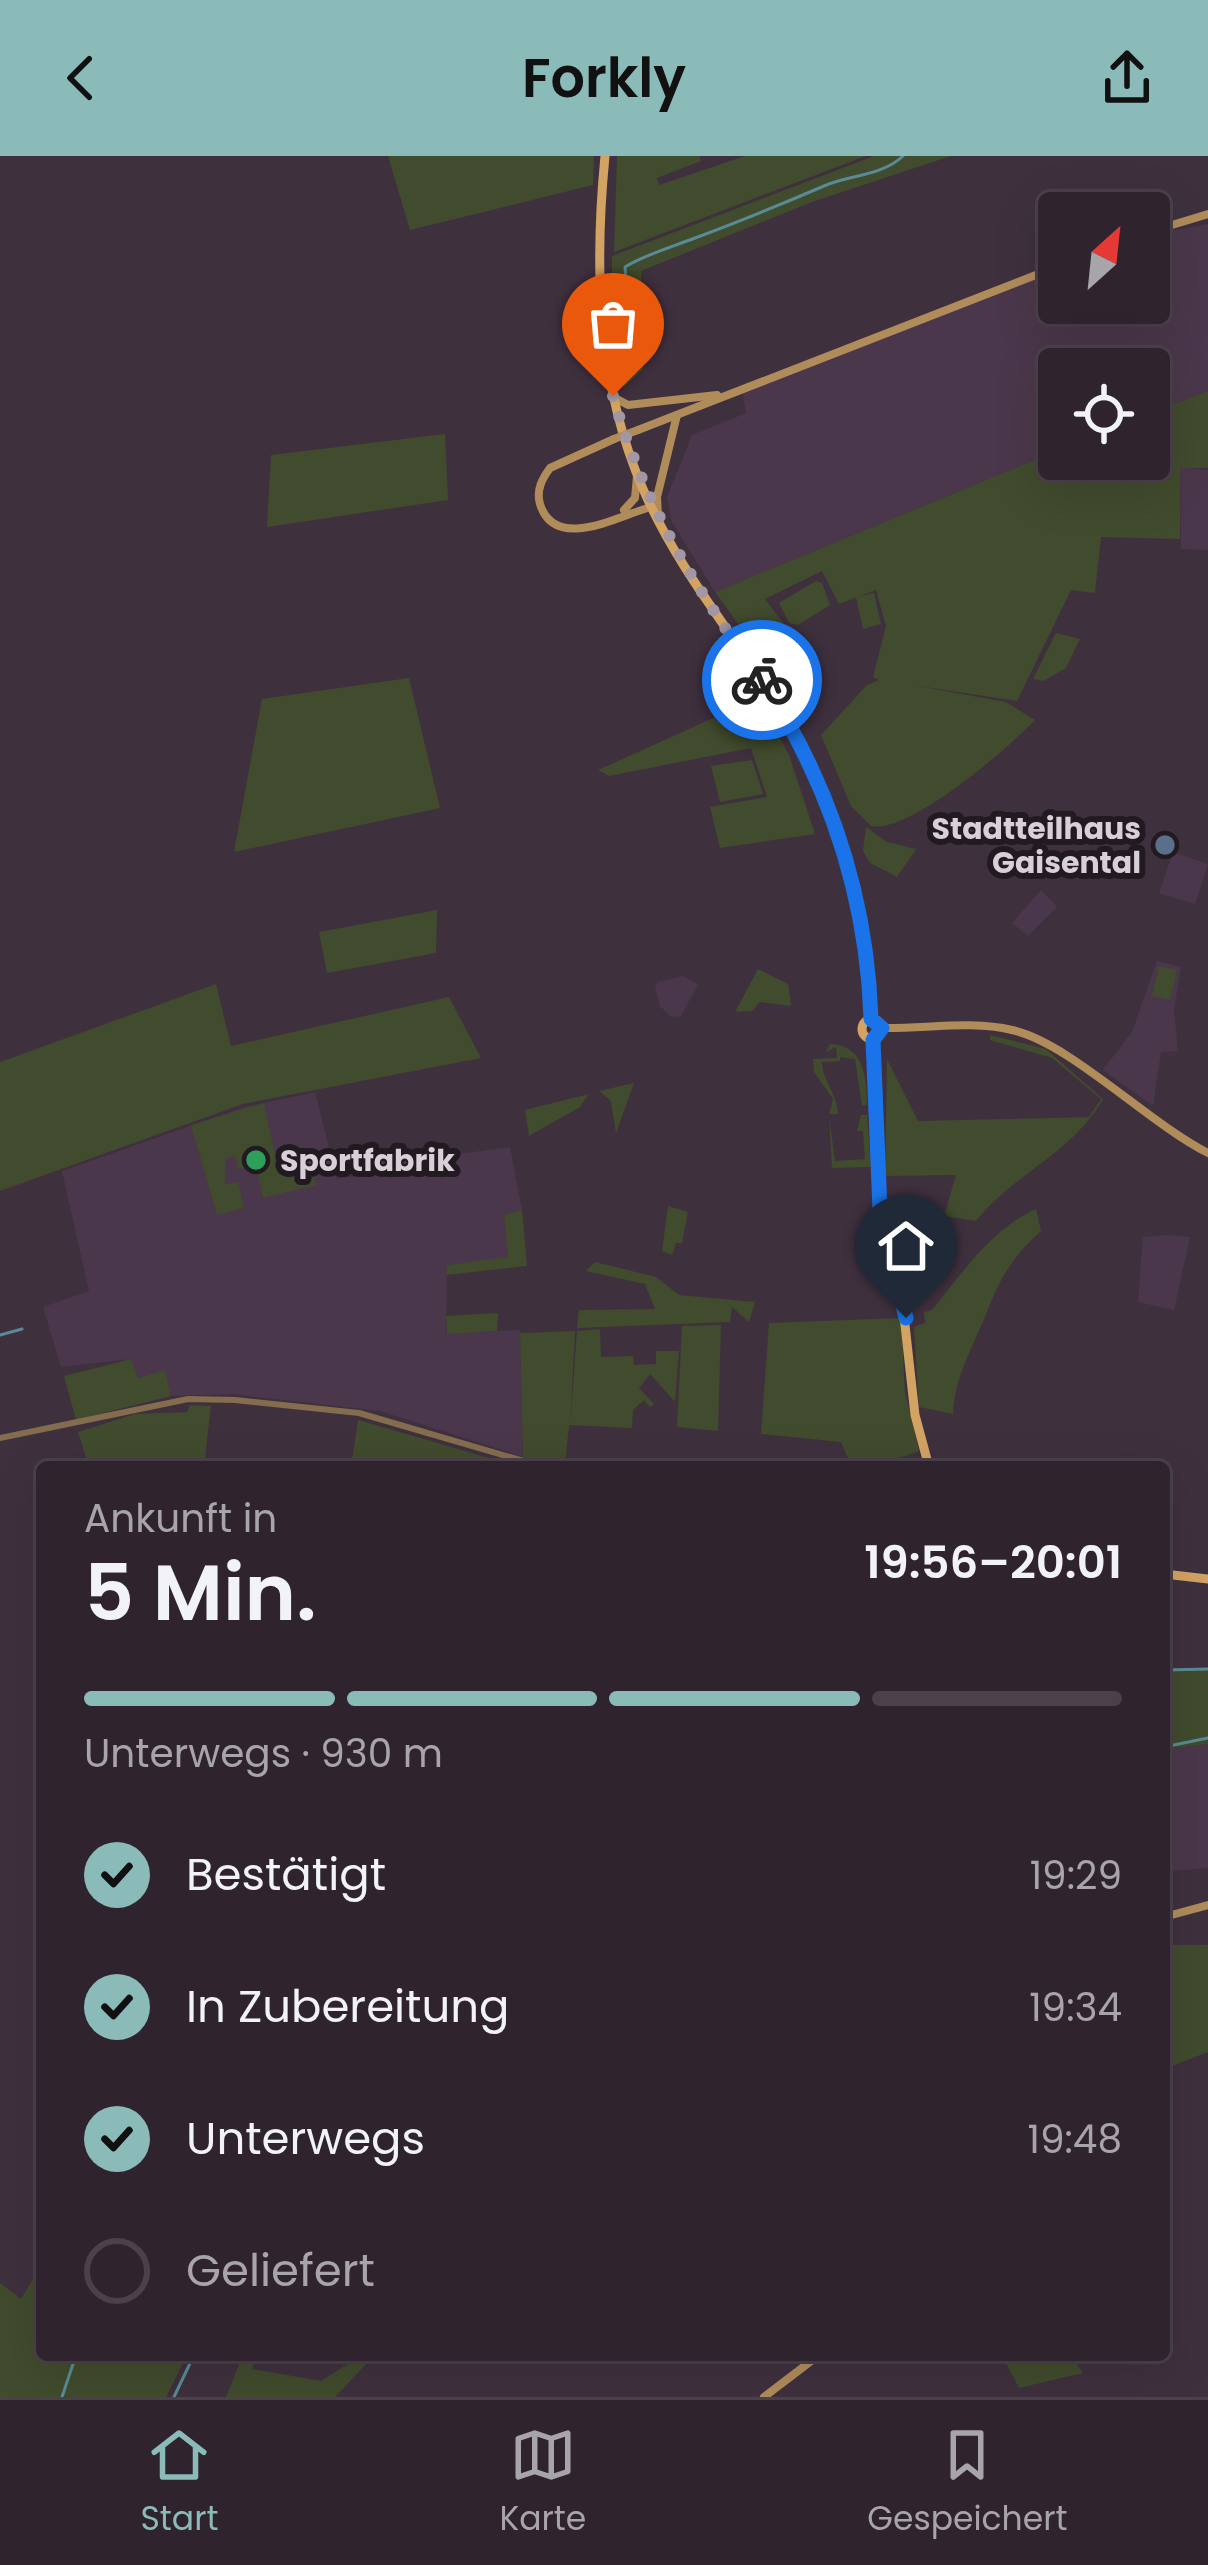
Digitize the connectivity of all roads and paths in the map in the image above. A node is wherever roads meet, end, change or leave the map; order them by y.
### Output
1 (604, 156) edge
2 (1208, 214) edge
3 (1170, 226) edge
4 (1038, 274) edge
5 (730, 393) junction
6 (613, 396) junction
7 (677, 414) junction
8 (636, 473) junction
9 (651, 507) junction
10 (618, 515) junction
11 (659, 524) junction
12 (871, 1019) junction
13 (882, 1028) junction
14 (873, 1040) junction
15 (1208, 1153) edge
16 (0, 1438) edge
17 (524, 1461) edge
18 (927, 1461) edge
19 (1170, 1575) edge
20 (1208, 1580) edge
21 (1208, 1905) edge
22 (1170, 1915) edge
23 (811, 2361) edge
24 (764, 2397) edge

1 - 6 main road
2 - 3 main road
4 - 5 main road
5 - 6 main road
5 - 7 main road
6 - 8 main road
7 - 10 main road, bridge
7 - 11 main road
8 - 9 main road
8 - 10 main road
9 - 10 main road
9 - 11 main road
11 - 12 main road
12 - 13 main road
12 - 14 main road
13 - 14 main road
13 - 15 main road
14 - 18 main road
16 - 17 street
19 - 20 main road
21 - 22 main road
23 - 24 main road

